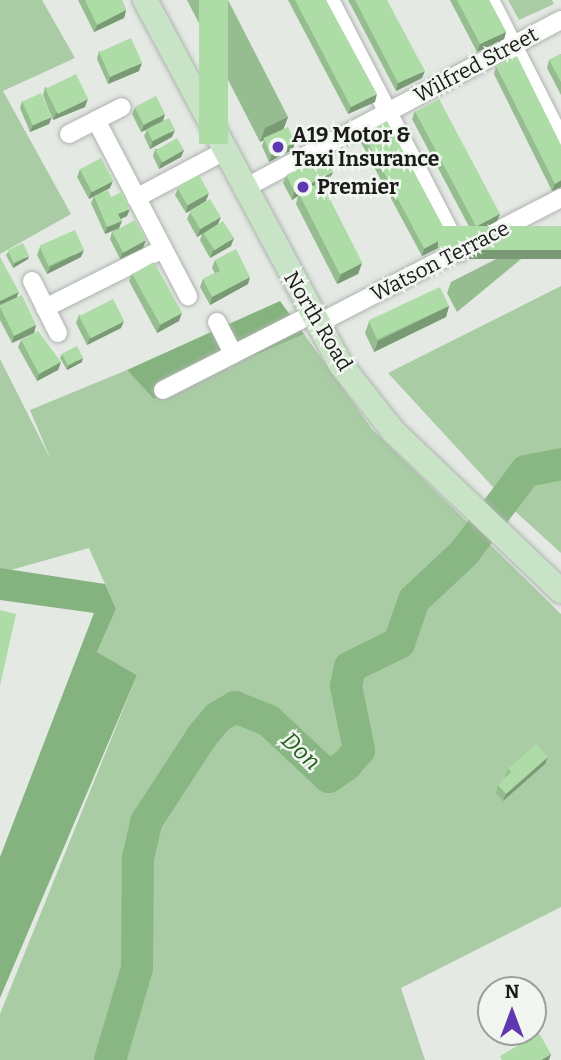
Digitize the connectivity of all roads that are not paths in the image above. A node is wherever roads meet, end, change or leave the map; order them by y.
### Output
1 (145, 0) edge
2 (330, 0) edge
3 (490, 0) edge
4 (561, 20) edge
5 (514, 45) junction
6 (122, 107) dead end
7 (388, 111) junction
8 (96, 120) junction
9 (69, 134) dead end
10 (561, 140) edge
11 (223, 152) junction
12 (243, 189) junction
13 (136, 198) junction
14 (561, 198) edge
15 (163, 249) junction
16 (460, 252) junction
17 (32, 281) dead end
18 (188, 296) dead end
19 (45, 308) junction
20 (315, 319) junction
21 (217, 322) dead end
22 (58, 333) dead end
23 (233, 354) junction
24 (163, 390) dead end
25 (556, 586) edge

1 - 11 street, North Road
2 - 7 street
3 - 5 street
4 - 5 street, Wilfred Street
5 - 7 street, Wilfred Street
5 - 10 street
6 - 8 street
7 - 12 street, Wilfred Street
7 - 16 street
8 - 9 street
8 - 13 street
11 - 12 street, North Road
11 - 13 street
12 - 20 street, North Road
13 - 15 street
14 - 16 street, Watson Terrace
15 - 18 street
15 - 19 street
16 - 20 street, Watson Terrace
17 - 19 street
19 - 22 street
20 - 23 street, Watson Terrace
20 - 25 street, North Road
21 - 23 street
23 - 24 street, Watson Terrace

